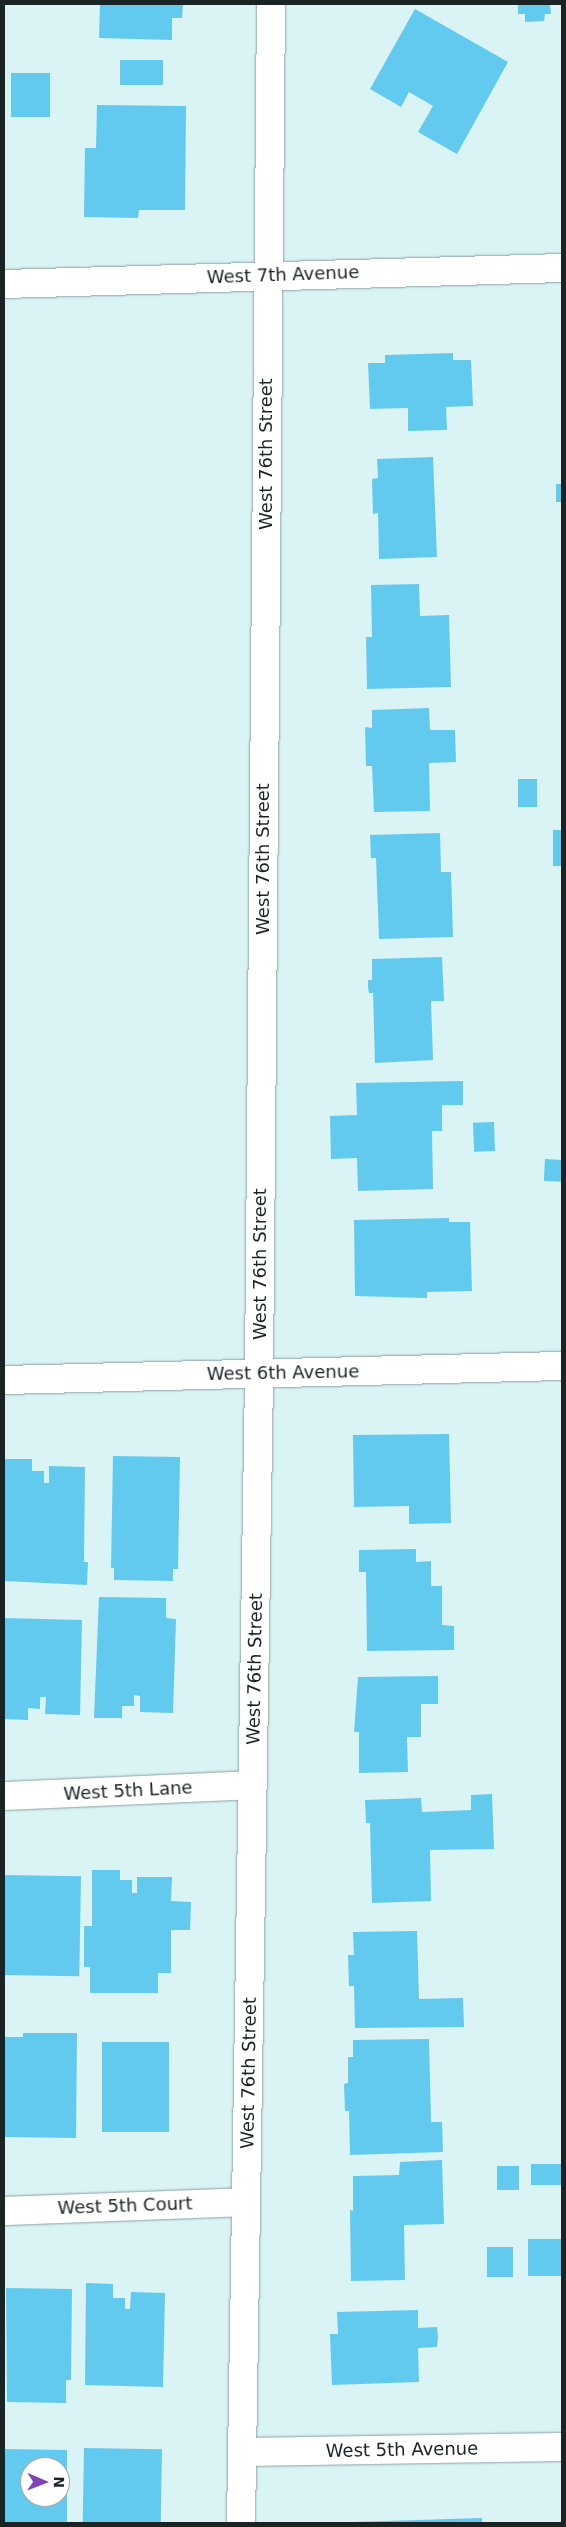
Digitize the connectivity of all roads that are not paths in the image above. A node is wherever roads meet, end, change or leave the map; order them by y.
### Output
1 (270, 4) edge
2 (562, 268) edge
3 (268, 275) junction
4 (4, 284) edge
5 (562, 1366) edge
6 (259, 1374) junction
7 (4, 1380) edge
8 (253, 1785) junction
9 (4, 1796) edge
10 (246, 2202) junction
11 (4, 2211) edge
12 (562, 2447) edge
13 (243, 2452) junction
14 (241, 2523) edge

1 - 3 street, West 76th Street
2 - 3 street, West 7th Avenue
3 - 4 street, West 7th Avenue
3 - 6 street, West 76th Street
5 - 6 street, West 6th Avenue
6 - 7 street, West 6th Avenue
6 - 8 street, West 76th Street
8 - 9 street, West 5th Lane
8 - 10 street, West 76th Street
10 - 11 street, West 5th Court
10 - 13 street, West 76th Street
12 - 13 street, West 5th Avenue
13 - 14 street, West 76th Street

